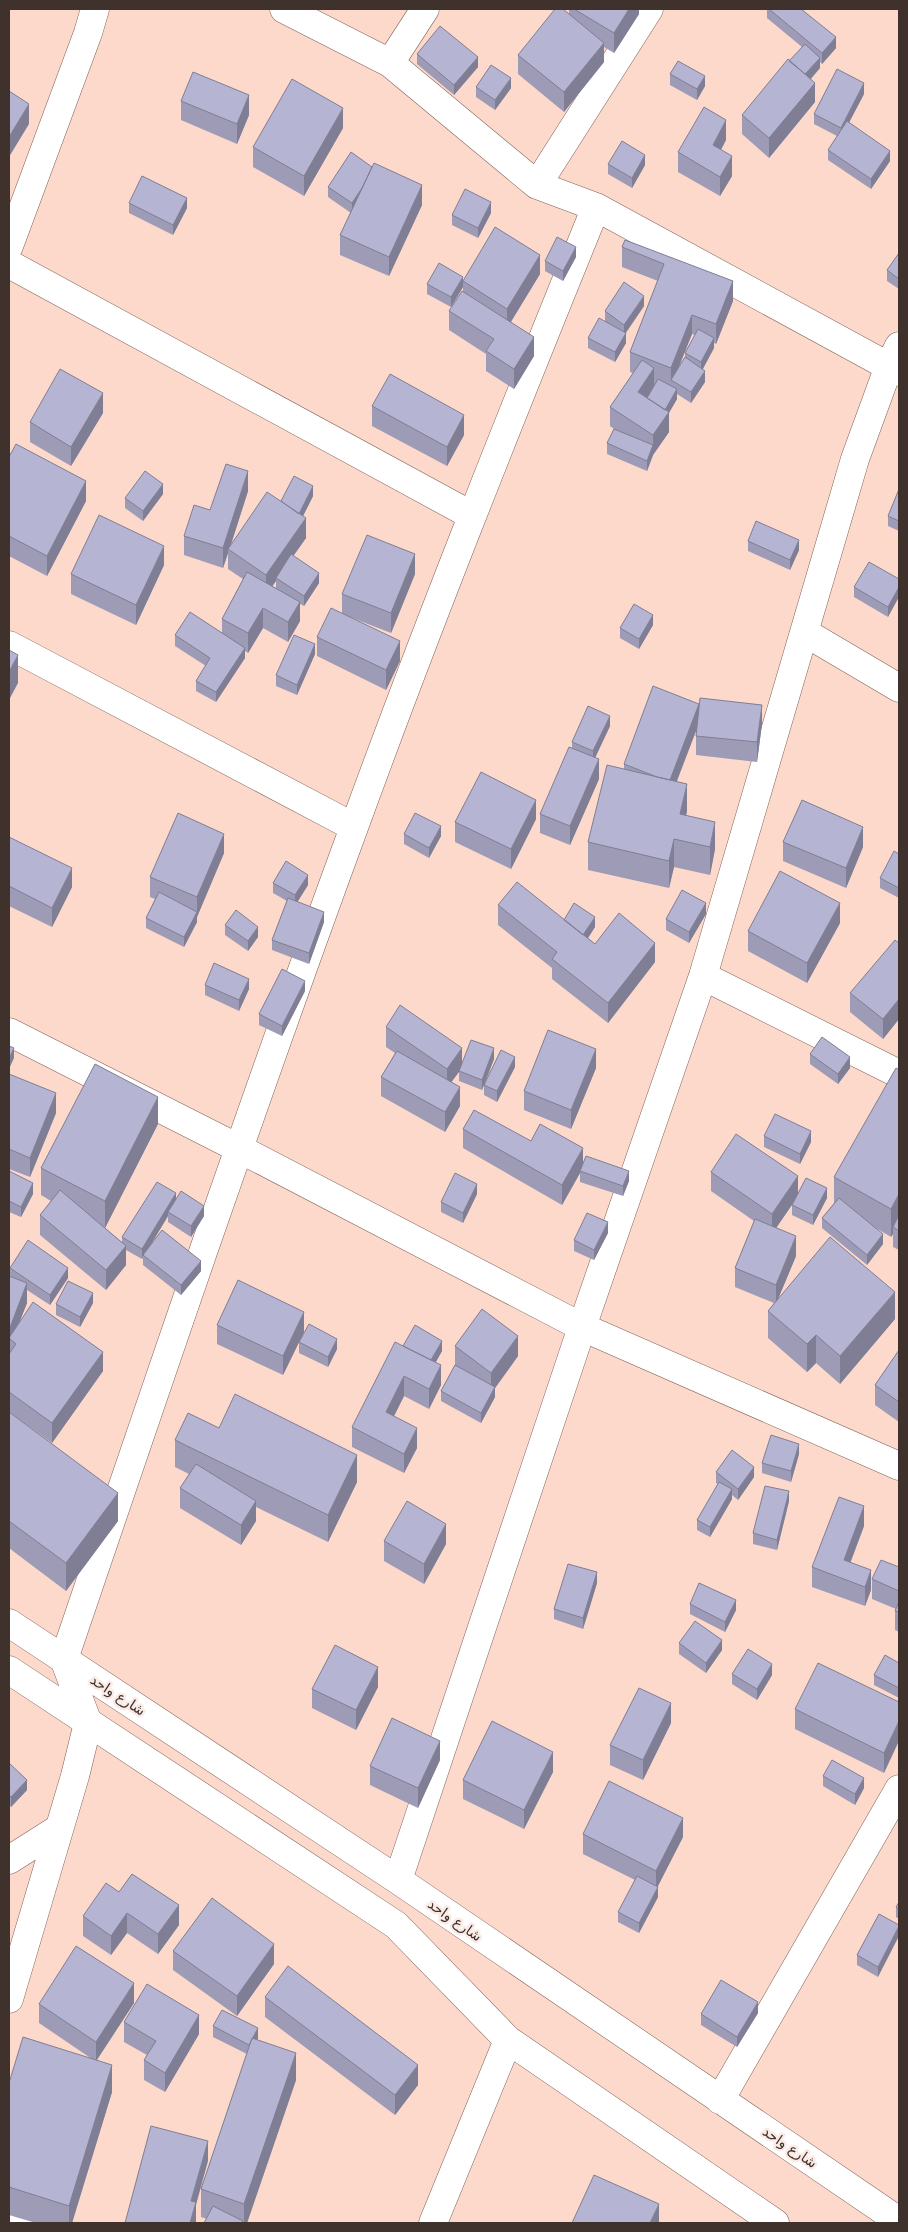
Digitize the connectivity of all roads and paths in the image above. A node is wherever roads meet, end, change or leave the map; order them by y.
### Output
1 (95, 9) edge
2 (284, 9) edge
3 (425, 9) edge
4 (649, 9) edge
5 (390, 63) junction
6 (537, 185) junction
7 (596, 207) junction
8 (9, 246) edge
9 (9, 264) edge
10 (896, 361) edge
11 (471, 515) junction
12 (804, 632) junction
13 (9, 644) edge
14 (899, 688) edge
15 (354, 828) junction
16 (703, 976) junction
17 (9, 1032) edge
18 (899, 1074) edge
19 (238, 1148) junction
20 (582, 1327) junction
21 (899, 1466) edge
22 (9, 1623) edge
23 (64, 1659) junction
24 (9, 1670) edge
25 (88, 1723) junction
26 (899, 1789) edge
27 (58, 1829) junction
28 (9, 1860) edge
29 (398, 1880) junction
30 (9, 1999) edge
31 (508, 2040) junction
32 (720, 2100) junction
33 (9, 2214) edge
34 (899, 2221) edge
35 (25, 2223) edge
36 (433, 2223) edge
37 (775, 2223) edge

1 - 8 street
2 - 5 street
3 - 5 street
4 - 6 street
5 - 6 street
6 - 7 street
7 - 10 street
7 - 11 street
9 - 11 street
10 - 12 street
11 - 15 street
12 - 14 street
12 - 16 street
13 - 15 street
15 - 19 street
16 - 18 street
16 - 20 street
17 - 19 street
19 - 20 street
19 - 23 street
20 - 21 street
20 - 29 street
22 - 23 street, شارع واحد
23 - 25 street
23 - 29 street, شارع واحد
24 - 25 street
25 - 27 street
25 - 31 street
26 - 32 street
27 - 28 street
27 - 30 street
29 - 32 street, شارع واحد
31 - 36 street
31 - 37 street
32 - 34 street, شارع واحد
33 - 35 street

